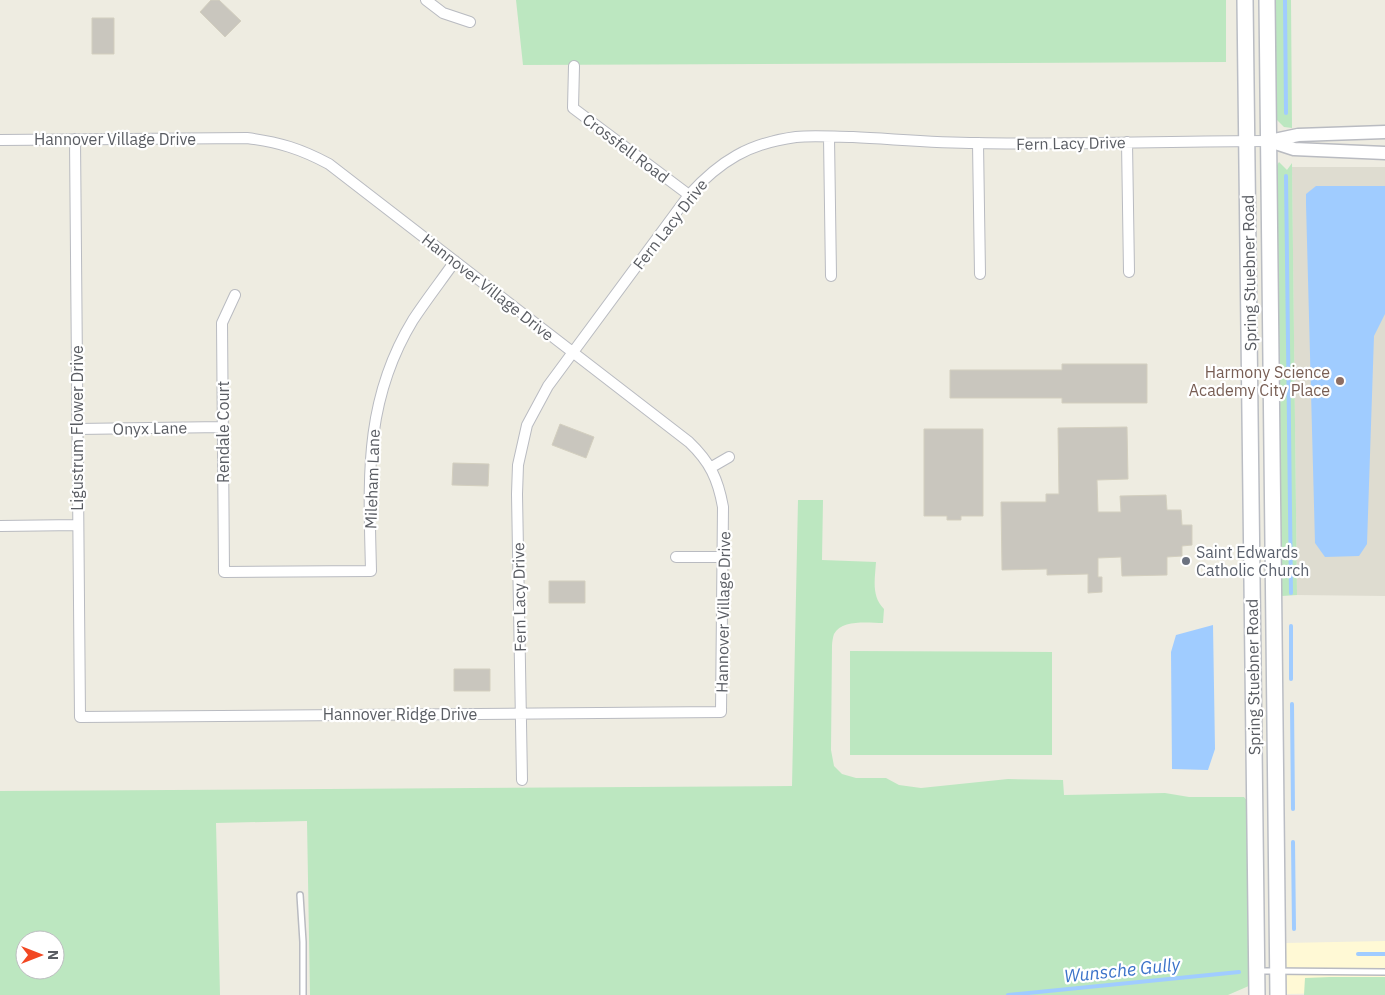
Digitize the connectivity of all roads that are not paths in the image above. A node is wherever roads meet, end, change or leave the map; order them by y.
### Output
1 (426, 0) edge
2 (1245, 0) edge
3 (1267, 0) edge
4 (470, 22) dead end
5 (574, 66) dead end
6 (1385, 132) edge
7 (829, 137) junction
8 (75, 139) junction
9 (0, 140) edge
10 (1246, 141) junction
11 (1269, 141) junction
12 (1127, 142) junction
13 (978, 143) junction
14 (1385, 152) edge
15 (689, 195) junction
16 (455, 261) junction
17 (1129, 272) dead end
18 (980, 274) dead end
19 (830, 276) dead end
20 (234, 296) dead end
21 (1250, 336) junction
22 (1271, 336) junction
23 (573, 352) junction
24 (223, 427) junction
25 (77, 429) junction
26 (729, 457) dead end
27 (710, 468) junction
28 (78, 525) junction
29 (0, 526) edge
30 (676, 556) dead end
31 (722, 557) junction
32 (224, 572) joint
33 (1252, 604) junction
34 (1273, 604) junction
35 (721, 712) joint
36 (521, 713) junction
37 (80, 716) joint
38 (522, 780) dead end
39 (1254, 790) junction
40 (1276, 790) junction
41 (300, 895) dead end
42 (1257, 971) junction
43 (1278, 972) junction
44 (1385, 972) edge
45 (303, 995) edge
46 (1257, 995) edge
47 (1278, 995) edge

1 - 4 street
2 - 10 main road, Spring Stuebner Road
3 - 11 main road, Spring Stuebner Road
5 - 15 street, Crossfell Road
6 - 11 street
7 - 13 street, Fern Lacy Drive
7 - 15 street, Fern Lacy Drive
7 - 19 street
8 - 9 street, Hannover Village Drive
8 - 16 street, Hannover Village Drive
8 - 25 street, Ligustrum Flower Drive
10 - 11 street, Fern Lacy Drive
10 - 12 street, Fern Lacy Drive
10 - 21 main road, Spring Stuebner Road
11 - 14 street
11 - 22 main road, Spring Stuebner Road
12 - 13 street, Fern Lacy Drive
12 - 17 street
13 - 18 street
15 - 23 street, Fern Lacy Drive
16 - 23 street, Hannover Village Drive
16 - 32 street, Mileham Lane
20 - 24 street, Rendale Court
21 - 22 main road
21 - 33 main road, Spring Stuebner Road
22 - 34 main road, Spring Stuebner Road
23 - 27 street, Hannover Village Drive
23 - 36 street, Fern Lacy Drive
24 - 25 street, Onyx Lane
24 - 32 street, Rendale Court
25 - 28 street, Ligustrum Flower Drive
26 - 27 street
27 - 31 street, Hannover Village Drive
28 - 29 street
28 - 37 street, Ligustrum Flower Drive
30 - 31 street
31 - 35 street, Hannover Village Drive
33 - 34 main road
33 - 39 main road, Spring Stuebner Road
34 - 40 main road, Spring Stuebner Road
35 - 36 street, Hannover Ridge Drive
36 - 37 street, Hannover Ridge Drive
36 - 38 street, Fern Lacy Drive
39 - 40 main road
39 - 42 main road, Spring Stuebner Road
40 - 43 main road, Spring Stuebner Road
41 - 45 lane
42 - 43 lane
42 - 46 main road, Spring Stuebner Road
43 - 44 lane
43 - 47 main road, Spring Stuebner Road

